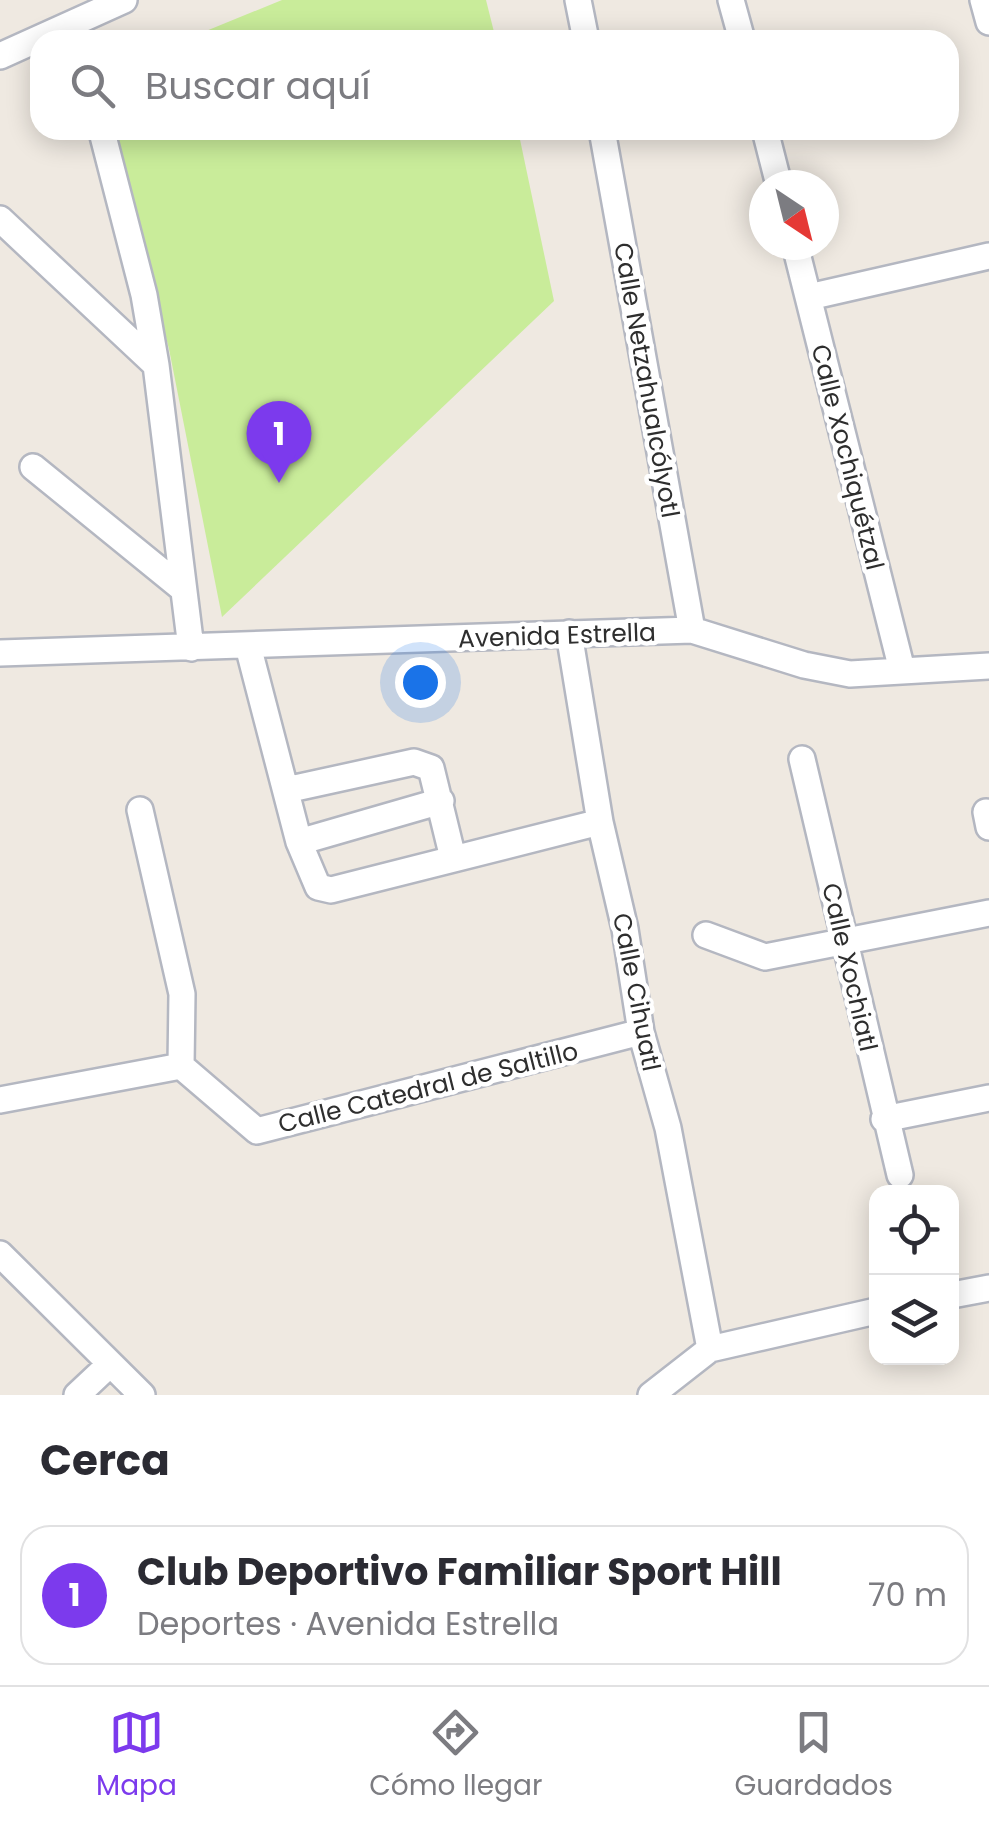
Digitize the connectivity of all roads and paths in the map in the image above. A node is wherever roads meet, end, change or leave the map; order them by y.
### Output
1 (578, 0) edge
2 (731, 0) edge
3 (982, 0) edge
4 (119, 1) edge
5 (989, 22) edge
6 (56, 30) edge
7 (584, 30) edge
8 (739, 30) edge
9 (30, 42) edge
10 (0, 56) edge
11 (104, 140) edge
12 (604, 140) edge
13 (768, 140) edge
14 (775, 170) edge
15 (2, 225) edge
16 (989, 256) edge
17 (799, 260) edge
18 (808, 298) junction
19 (156, 365) junction
20 (33, 466) dead end
21 (183, 589) junction
22 (692, 630) junction
23 (569, 634) junction
24 (248, 646) junction
25 (191, 648) junction
26 (0, 653) edge
27 (989, 666) edge
28 (902, 670) junction
29 (802, 759) dead end
30 (286, 790) junction
31 (440, 801) junction
32 (140, 810) dead end
33 (600, 822) junction
34 (299, 842) junction
35 (453, 858) junction
36 (989, 913) edge
37 (706, 935) dead end
38 (844, 942) junction
39 (641, 1032) junction
40 (181, 1066) junction
41 (989, 1098) edge
42 (0, 1100) edge
43 (884, 1119) junction
44 (900, 1175) dead end
45 (0, 1254) edge
46 (989, 1288) edge
47 (959, 1293) edge
48 (869, 1313) edge
49 (710, 1349) junction
50 (109, 1365) junction
51 (653, 1394) edge
52 (78, 1395) edge
53 (142, 1395) edge

1 - 7 street
2 - 8 street
3 - 5 street
4 - 6 street
9 - 10 street
11 - 19 street
12 - 22 street, Calle Netzahualcólyotl
13 - 14 street
15 - 19 street
16 - 18 street
17 - 18 street, Calle Xochiquétzal
18 - 28 street, Calle Xochiquétzal
19 - 21 street
20 - 21 street
21 - 25 street
22 - 23 street, Avenida Estrella
22 - 28 street, Avenida Estrella
23 - 24 street, Avenida Estrella
23 - 33 street, Calle Cihuatl
24 - 25 street, Avenida Estrella
24 - 30 street
25 - 26 street, Avenida Estrella
27 - 28 street, Avenida Estrella
29 - 38 street, Calle Xochiatl
30 - 31 street
30 - 34 street
31 - 34 street
31 - 35 street
32 - 40 street
33 - 35 street
33 - 39 street, Calle Cihuatl
34 - 35 street
36 - 38 street
37 - 38 street
38 - 43 street, Calle Xochiatl
39 - 40 street, Calle Catedral de Saltillo
39 - 49 street, Calle Cihuatl
40 - 42 street
41 - 43 street
43 - 44 street, Calle Xochiatl
45 - 50 street
46 - 47 street
48 - 49 street
49 - 51 street
50 - 52 street
50 - 53 street

